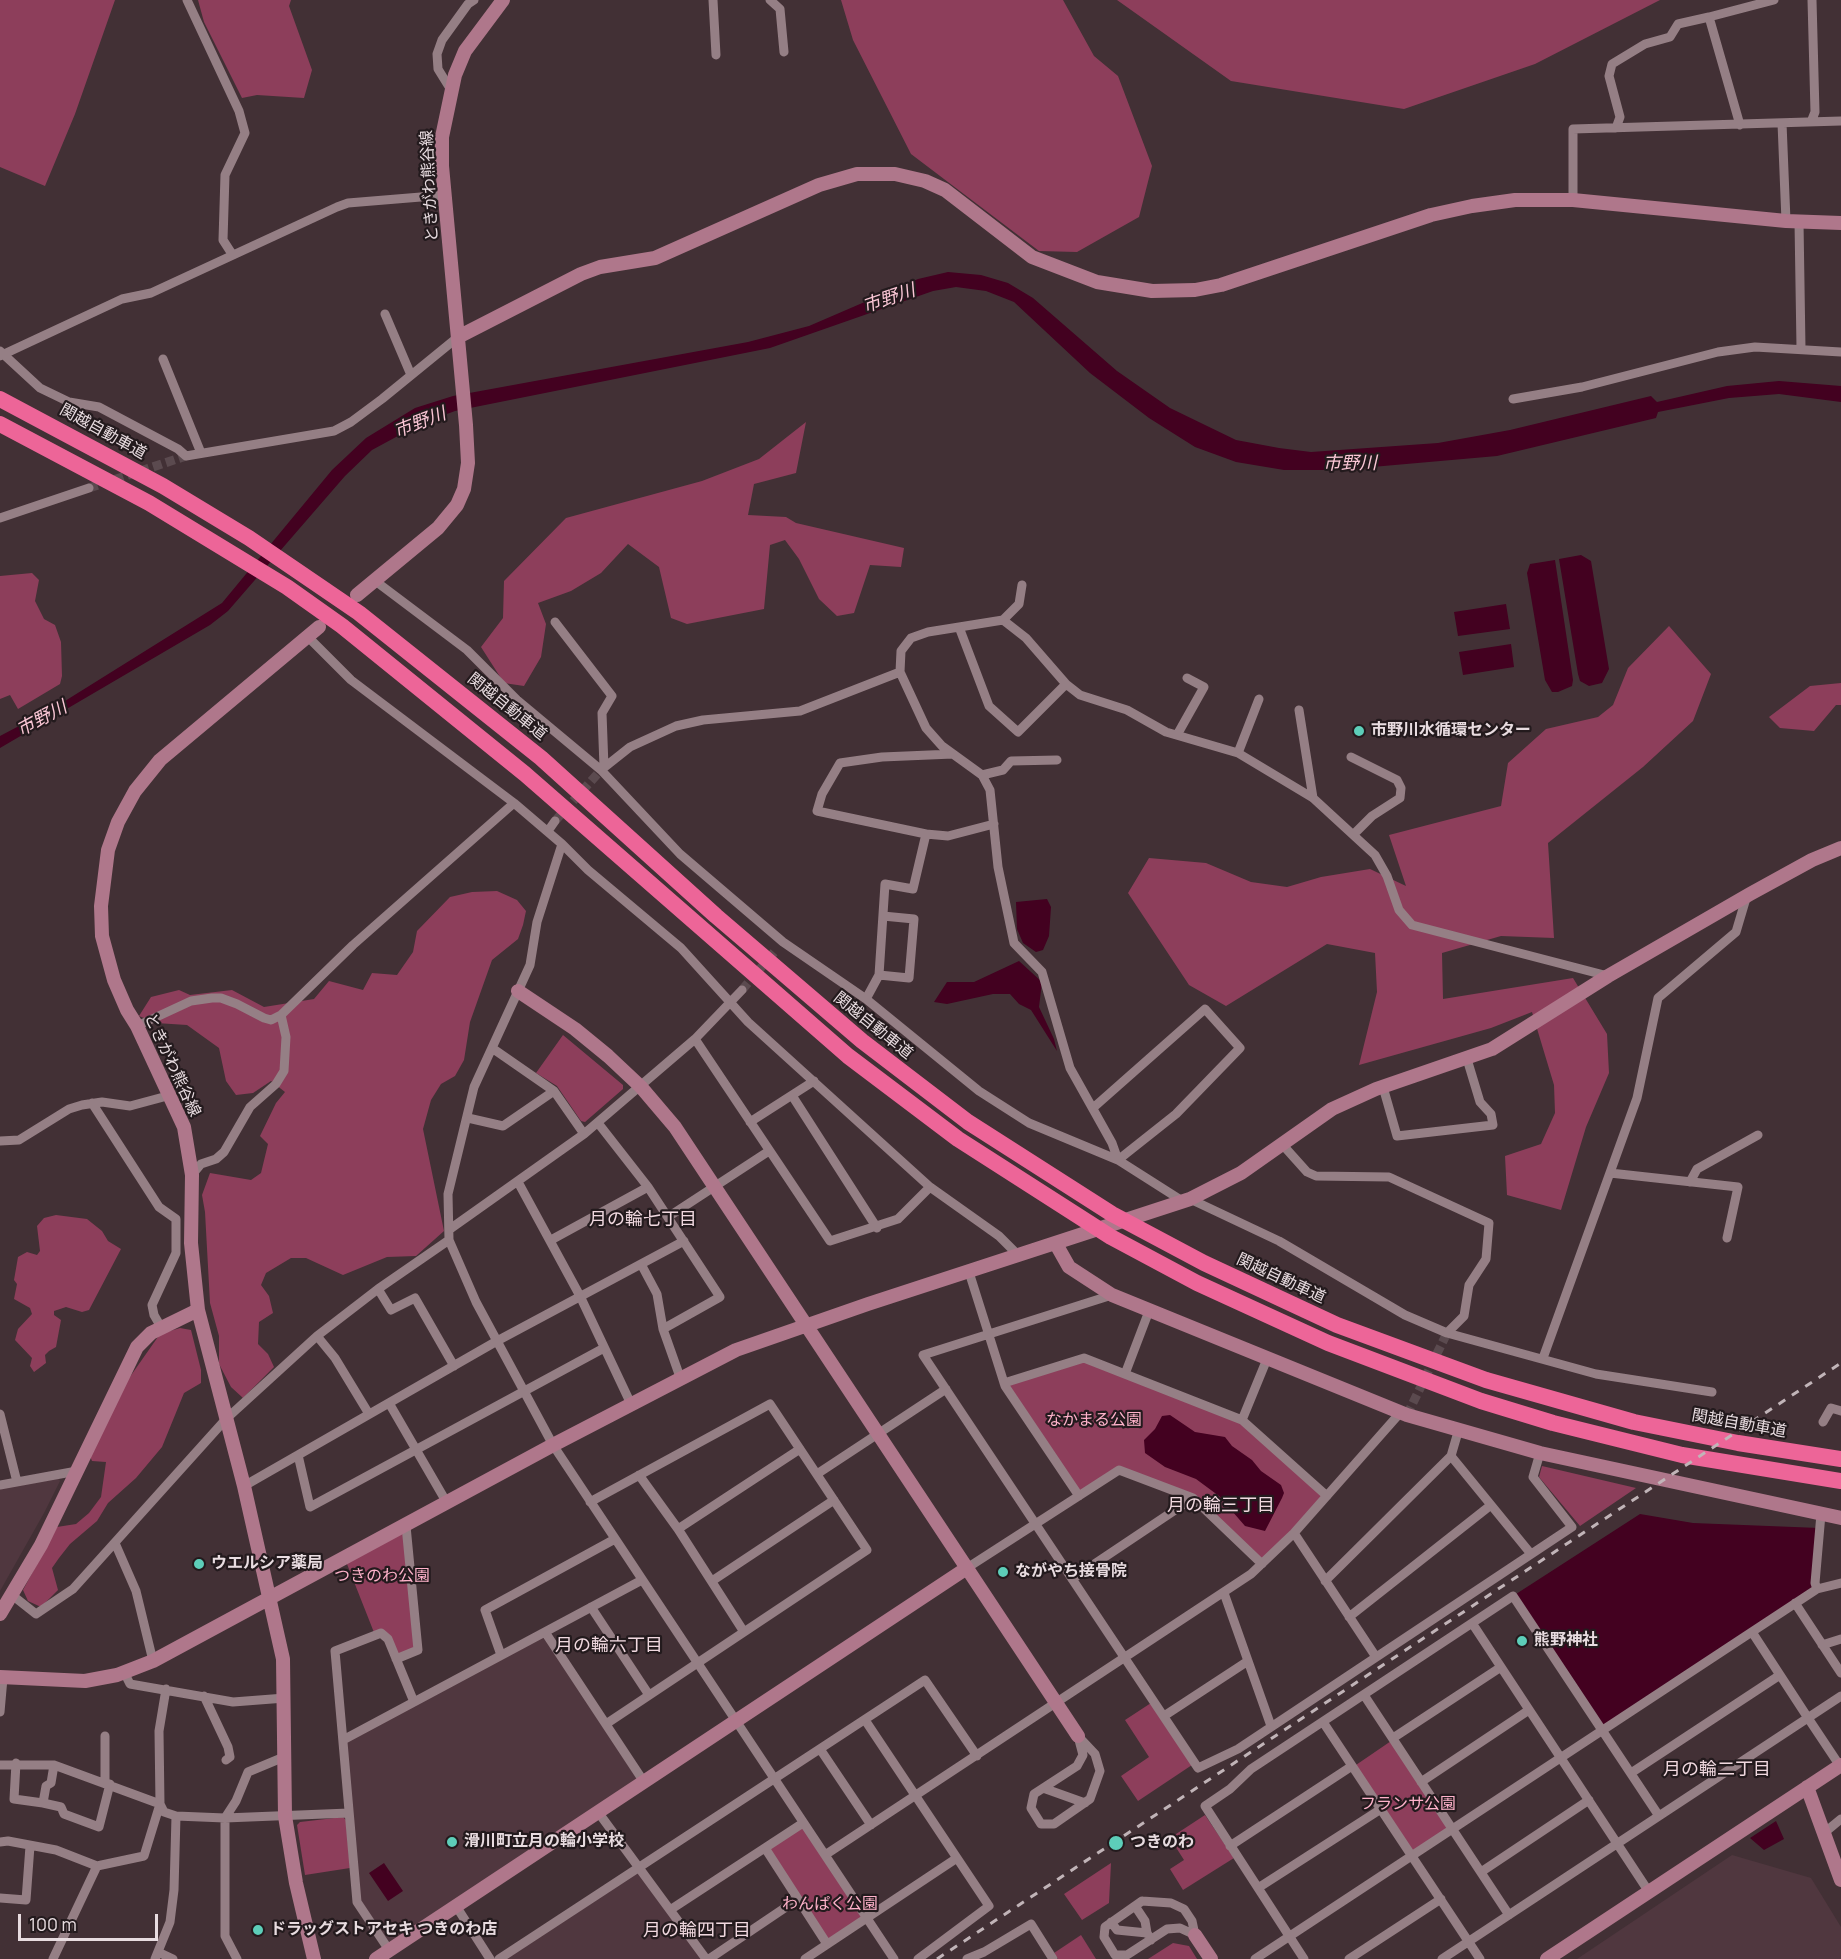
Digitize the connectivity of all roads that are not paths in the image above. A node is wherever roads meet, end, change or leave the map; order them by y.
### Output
1 (187, 0) edge
2 (474, 0) edge
3 (503, 0) edge
4 (713, 0) edge
5 (770, 0) edge
6 (1774, 0) edge
7 (1812, 0) edge
8 (1709, 17) junction
9 (784, 52) dead end
10 (716, 55) dead end
11 (451, 90) junction
12 (1841, 122) edge
13 (1782, 123) junction
14 (1811, 123) junction
15 (1740, 124) junction
16 (1616, 128) junction
17 (445, 195) junction
18 (1574, 200) junction
19 (1792, 222) junction
20 (1841, 223) edge
21 (232, 254) junction
22 (384, 314) dead end
23 (458, 337) junction
24 (1802, 348) junction
25 (1841, 352) edge
26 (1, 354) edge
27 (163, 359) dead end
28 (411, 375) junction
29 (0, 399) edge
30 (1513, 399) dead end
31 (0, 424) edge
32 (201, 453) junction
33 (89, 488) tunnel mouth
34 (0, 518) edge
35 (374, 580) junction
36 (1022, 585) dead end
37 (357, 595) dead end
38 (1003, 620) junction
39 (555, 621) dead end
40 (959, 627) junction
41 (314, 632) joint
42 (900, 672) junction
43 (1186, 678) dead end
44 (1066, 684) junction
45 (1259, 699) dead end
46 (1299, 710) dead end
47 (1177, 735) junction
48 (1238, 753) junction
49 (953, 754) junction
50 (1351, 757) dead end
51 (1057, 760) dead end
52 (603, 769) junction
53 (982, 776) junction
54 (1313, 798) junction
55 (514, 803) junction
56 (555, 821) tunnel mouth
57 (993, 824) junction
58 (548, 831) junction
59 (926, 834) junction
60 (1354, 834) junction
61 (562, 844) junction
62 (1841, 848) edge
63 (1747, 895) junction
64 (883, 916) junction
65 (879, 975) junction
66 (1608, 976) junction
67 (742, 990) tunnel mouth
68 (518, 991) junction
69 (866, 999) junction
70 (732, 1003) junction
71 (281, 1015) junction
72 (137, 1026) junction
73 (695, 1039) junction
74 (492, 1048) junction
75 (1467, 1059) junction
76 (814, 1081) junction
77 (641, 1087) junction
78 (1383, 1087) junction
79 (554, 1091) junction
80 (171, 1095) junction
81 (793, 1097) junction
82 (92, 1103) junction
83 (1093, 1108) junction
84 (468, 1118) junction
85 (750, 1122) junction
86 (598, 1123) junction
87 (584, 1134) junction
88 (1758, 1135) dead end
89 (0, 1141) edge
90 (1281, 1143) junction
91 (769, 1151) junction
92 (1118, 1160) junction
93 (1610, 1173) junction
94 (192, 1175) junction
95 (518, 1182) junction
96 (1690, 1182) junction
97 (716, 1186) junction
98 (648, 1187) junction
99 (930, 1187) junction
100 (1187, 1201) junction
101 (668, 1217) junction
102 (877, 1228) junction
103 (450, 1229) junction
104 (1726, 1238) dead end
105 (449, 1240) junction
106 (551, 1240) junction
107 (684, 1240) junction
108 (1056, 1244) junction
109 (1019, 1256) junction
110 (642, 1264) junction
111 (969, 1272) junction
112 (378, 1288) junction
113 (1112, 1295) junction
114 (580, 1296) junction
115 (198, 1310) junction
116 (1149, 1311) junction
117 (807, 1324) junction
118 (161, 1327) junction
119 (663, 1329) junction
120 (1448, 1333) junction
121 (989, 1334) junction
122 (317, 1336) junction
123 (497, 1341) junction
124 (604, 1348) junction
125 (1543, 1358) junction
126 (1267, 1359) junction
127 (454, 1366) junction
128 (1125, 1374) junction
129 (680, 1377) junction
130 (1004, 1383) junction
131 (946, 1389) junction
132 (524, 1390) junction
133 (1712, 1392) dead end
134 (389, 1403) junction
135 (631, 1404) junction
136 (1841, 1411) edge
137 (1400, 1413) junction
138 (0, 1414) edge
139 (369, 1414) junction
140 (226, 1419) junction
141 (1242, 1420) junction
142 (1823, 1422) dead end
143 (1458, 1432) junction
144 (878, 1434) junction
145 (553, 1445) junction
146 (800, 1449) junction
147 (416, 1450) junction
148 (1540, 1453) junction
149 (298, 1455) junction
150 (1451, 1456) junction
151 (1841, 1459) edge
152 (77, 1471) junction
153 (816, 1474) junction
154 (639, 1475) junction
155 (1841, 1481) edge
156 (17, 1482) junction
157 (0, 1485) edge
158 (244, 1486) junction
159 (1079, 1496) junction
160 (1327, 1496) junction
161 (1193, 1498) junction
162 (834, 1500) junction
163 (590, 1502) junction
164 (447, 1503) junction
165 (1491, 1505) junction
166 (1821, 1514) junction
167 (1841, 1518) edge
168 (1035, 1524) junction
169 (406, 1526) junction
170 (678, 1528) junction
171 (1294, 1533) junction
172 (615, 1539) junction
173 (115, 1543) junction
174 (1531, 1554) junction
175 (1262, 1564) junction
176 (967, 1568) junction
177 (1072, 1579) junction
178 (642, 1580) junction
179 (712, 1581) junction
180 (1325, 1581) junction
181 (1841, 1583) edge
182 (1816, 1589) junction
183 (1224, 1593) junction
184 (271, 1600) junction
185 (1795, 1603) junction
186 (5, 1604) edge
187 (591, 1607) junction
188 (1349, 1617) junction
189 (1472, 1623) junction
190 (545, 1632) junction
191 (744, 1632) junction
192 (1752, 1632) junction
193 (1841, 1639) edge
194 (1822, 1645) junction
195 (501, 1655) junction
196 (1376, 1657) junction
197 (1125, 1658) junction
198 (396, 1659) junction
199 (153, 1661) junction
200 (1248, 1661) junction
201 (697, 1663) junction
202 (1501, 1667) junction
203 (124, 1672) junction
204 (1841, 1674) edge
205 (1780, 1675) junction
206 (1, 1677) edge
207 (166, 1689) junction
208 (649, 1695) junction
209 (1364, 1695) junction
210 (204, 1696) junction
211 (1841, 1696) edge
212 (285, 1698) junction
213 (414, 1702) junction
214 (1057, 1703) junction
215 (1529, 1710) junction
216 (0, 1712) edge
217 (1164, 1716) junction
218 (1808, 1718) junction
219 (865, 1720) junction
220 (736, 1721) junction
221 (1323, 1722) junction
222 (606, 1724) junction
223 (1271, 1726) junction
224 (1602, 1730) junction
225 (105, 1736) dead end
226 (1078, 1736) junction
227 (1393, 1738) junction
228 (343, 1740) junction
229 (820, 1749) junction
230 (977, 1756) junction
231 (284, 1757) junction
232 (0, 1758) edge
233 (1561, 1758) junction
234 (226, 1760) dead end
235 (16, 1763) junction
236 (0, 1765) edge
237 (54, 1765) junction
238 (1352, 1766) junction
239 (1840, 1766) edge
240 (1631, 1773) junction
241 (775, 1779) junction
242 (644, 1782) junction
243 (1421, 1782) junction
244 (108, 1783) junction
245 (1807, 1787) junction
246 (1043, 1788) junction
247 (915, 1796) junction
248 (1589, 1800) junction
249 (43, 1803) junction
250 (1085, 1803) junction
251 (160, 1804) junction
252 (1381, 1809) junction
253 (598, 1812) junction
254 (349, 1813) junction
255 (176, 1816) junction
256 (285, 1816) junction
257 (1659, 1816) junction
258 (225, 1818) junction
259 (1841, 1819) edge
260 (803, 1822) junction
261 (871, 1825) junction
262 (1453, 1829) junction
263 (1824, 1833) junction
264 (0, 1842) edge
265 (1617, 1844) junction
266 (30, 1846) junction
267 (1230, 1846) junction
268 (765, 1848) junction
269 (825, 1855) junction
270 (1412, 1856) junction
271 (957, 1858) junction
272 (97, 1866) junction
273 (639, 1867) junction
274 (1481, 1872) junction
275 (1841, 1880) edge
276 (1258, 1888) junction
277 (1649, 1892) junction
278 (0, 1898) edge
279 (798, 1899) junction
280 (1441, 1899) junction
281 (456, 1906) junction
282 (1135, 1906) junction
283 (670, 1910) junction
284 (1509, 1915) junction
285 (867, 1918) junction
286 (1112, 1922) junction
287 (1195, 1935) junction
288 (1149, 1936) junction
289 (1290, 1936) junction
290 (1469, 1941) junction
291 (827, 1944) junction
292 (388, 1950) junction
293 (156, 1955) edge
294 (53, 1959) edge
295 (173, 1959) edge
296 (237, 1959) edge
297 (314, 1959) edge
298 (376, 1959) edge
299 (490, 1959) edge
300 (500, 1959) edge
301 (707, 1959) edge
302 (805, 1959) edge
303 (894, 1959) edge
304 (918, 1959) edge
305 (967, 1959) edge
306 (1053, 1959) edge
307 (1211, 1959) edge
308 (1256, 1959) edge
309 (1304, 1959) edge
310 (1349, 1959) edge
311 (1442, 1959) edge
312 (1480, 1959) edge
313 (1547, 1959) edge

1 - 21 street
2 - 11 street
3 - 11 street, ときがわ熊谷線
4 - 10 street
5 - 9 street
6 - 8 street
7 - 14 street
8 - 15 street
8 - 16 street
11 - 17 street, ときがわ熊谷線
12 - 14 street
13 - 14 street
13 - 15 street
13 - 19 street
15 - 16 street
16 - 18 street
17 - 21 street
17 - 23 street, ときがわ熊谷線
18 - 19 street
18 - 23 street
19 - 20 street
19 - 24 street
21 - 26 street
22 - 28 street
23 - 28 street
23 - 35 street, ときがわ熊谷線
24 - 25 street
24 - 30 street
26 - 32 street
27 - 32 street
28 - 32 street
29 - 151 highway, 関越自動車道
31 - 155 highway
33 - 34 street
35 - 37 street
35 - 52 street
36 - 38 street
38 - 40 street
38 - 44 street
39 - 52 street
40 - 42 street
40 - 44 street
41 - 55 street
41 - 72 street, ときがわ熊谷線
42 - 49 street
42 - 52 street
43 - 47 street
44 - 47 street
45 - 48 street
46 - 54 street
47 - 48 street
48 - 54 street
49 - 53 street
49 - 59 street
50 - 60 street
51 - 53 street
52 - 69 street
53 - 57 street
54 - 60 street
55 - 58 street
55 - 71 street
56 - 58 street
57 - 59 street
57 - 83 street
58 - 61 street
59 - 64 street
60 - 66 street
61 - 68 street
61 - 70 street
62 - 63 street
63 - 66 street
63 - 93 street
64 - 65 street
64 - 65 street
65 - 69 street
66 - 75 street
67 - 70 street
68 - 74 street
68 - 77 street
69 - 92 street
70 - 73 street
70 - 76 street
71 - 72 street
71 - 94 street
72 - 80 street, ときがわ熊谷線
73 - 77 street
73 - 85 street
74 - 79 street
74 - 84 street
75 - 78 street
75 - 78 street
76 - 81 street
76 - 99 street
77 - 86 street
77 - 97 street
78 - 90 street
79 - 84 street
79 - 87 street
80 - 82 street
80 - 94 street, ときがわ熊谷線
81 - 85 street
81 - 102 street
82 - 89 street
82 - 118 street
83 - 92 street
83 - 92 street
84 - 103 street
85 - 91 street
86 - 87 street
86 - 98 street
87 - 95 street
88 - 96 street
90 - 100 street
90 - 120 street
91 - 97 street
91 - 102 street
92 - 100 street
93 - 96 street
93 - 125 street
94 - 115 street, ときがわ熊谷線
95 - 103 street
95 - 106 street
96 - 104 street
97 - 101 street
97 - 117 street
98 - 101 street
98 - 106 street
99 - 102 street
99 - 109 street
100 - 108 street
100 - 120 street
101 - 107 street
103 - 105 street
105 - 112 street
105 - 123 street
106 - 114 street
107 - 110 street
107 - 119 street
108 - 109 street
108 - 113 street
109 - 111 street
110 - 114 street
110 - 119 street
111 - 117 street
111 - 121 street
112 - 122 street
112 - 127 street
113 - 116 street
113 - 121 street
114 - 123 street
114 - 124 street
115 - 118 street
115 - 140 street, ときがわ熊谷線
116 - 126 street
116 - 128 street
117 - 129 street
117 - 144 street
118 - 152 street
119 - 129 street
120 - 125 street
121 - 130 street
121 - 131 street
122 - 139 street
122 - 140 street
123 - 127 street
123 - 132 street
124 - 132 street
124 - 135 street
125 - 133 street
126 - 137 street
126 - 141 street
127 - 134 street
128 - 130 street
128 - 141 street
129 - 135 street
130 - 159 street
131 - 144 street
131 - 168 street
132 - 145 street
132 - 147 street
134 - 139 street
134 - 147 street
135 - 145 street
136 - 142 street
137 - 143 street
137 - 160 street
138 - 156 street
139 - 149 street
140 - 158 street, ときがわ熊谷線
140 - 173 street
141 - 160 street
143 - 148 street
143 - 150 street
144 - 153 street
144 - 176 street
145 - 163 street
145 - 164 street
146 - 153 street
146 - 154 street
146 - 170 street
147 - 149 street
147 - 164 street
148 - 166 street
148 - 174 street
149 - 158 street
150 - 165 street
150 - 180 street
152 - 156 street
152 - 186 street
153 - 162 street
154 - 163 street
154 - 170 street
156 - 157 street
158 - 184 street, ときがわ熊谷線
159 - 161 street
159 - 168 street
160 - 171 street
161 - 175 street
161 - 177 street
162 - 179 street
162 - 191 street
163 - 172 street
164 - 169 street
165 - 174 street
165 - 188 street
166 - 167 street
166 - 182 street
168 - 176 street
168 - 177 street
169 - 184 street
169 - 198 street
170 - 179 street
171 - 175 street
171 - 180 street
172 - 178 street
172 - 195 street
173 - 186 street
173 - 199 street
174 - 196 street
175 - 183 street
176 - 214 street
176 - 220 street
177 - 197 street
178 - 187 street
178 - 201 street
179 - 191 street
180 - 188 street
181 - 182 street
182 - 185 street
183 - 197 street
183 - 200 street
184 - 199 street
184 - 212 street, ときがわ熊谷線
185 - 192 street
185 - 194 street
187 - 190 street
187 - 208 street
188 - 196 street
189 - 202 street
189 - 209 street
189 - 224 street
190 - 195 street
190 - 222 street
191 - 201 street
192 - 205 street
192 - 224 street
193 - 194 street
194 - 204 street
195 - 213 street
196 - 223 street
197 - 214 street
197 - 217 street
198 - 213 street
198 - 228 street
199 - 203 street
200 - 217 street
200 - 223 street
201 - 208 street
201 - 220 street
202 - 215 street
202 - 227 street
203 - 206 street
203 - 207 street
205 - 218 street
205 - 240 street
206 - 216 street
207 - 210 street
207 - 251 street
208 - 222 street
209 - 221 street
209 - 227 street
210 - 212 street
210 - 234 street
211 - 218 street
212 - 231 street, ときがわ熊谷線
213 - 228 street
214 - 226 street
214 - 230 street
215 - 233 street
215 - 243 street
217 - 223 street
218 - 239 street
218 - 257 street
219 - 229 street
219 - 230 street
219 - 247 street
220 - 241 street
220 - 242 street
221 - 238 street
221 - 267 street
222 - 242 street
224 - 233 street
224 - 240 street
225 - 244 street
226 - 246 street
226 - 250 street
227 - 243 street
228 - 254 street
229 - 241 street
229 - 261 street
230 - 247 street
231 - 256 street, ときがわ熊谷線
231 - 258 street
232 - 236 street
233 - 248 street
233 - 262 street
235 - 236 street
235 - 237 street
235 - 249 street
237 - 244 street
237 - 249 street
238 - 252 street
238 - 267 street
239 - 245 street
240 - 257 street
241 - 260 street
241 - 273 street
242 - 253 street
243 - 262 street
244 - 249 street
244 - 251 street
245 - 263 street
245 - 277 street
246 - 250 street
246 - 250 street
247 - 261 street
247 - 271 street
248 - 265 street
248 - 274 street
251 - 255 street
251 - 272 street
252 - 270 street
252 - 276 street
253 - 273 street
253 - 281 street
254 - 256 street
254 - 292 street
255 - 258 street
255 - 293 street
256 - 258 street
256 - 297 street, ときがわ熊谷線
257 - 265 street
258 - 296 street
259 - 263 street
260 - 268 street
260 - 269 street
261 - 269 street
262 - 270 street
262 - 274 street
263 - 275 street
264 - 266 street
265 - 277 street
265 - 284 street
266 - 272 street
266 - 278 street
267 - 276 street
268 - 279 street
268 - 283 street
269 - 285 street
270 - 280 street
270 - 289 street
271 - 285 street
271 - 304 street
272 - 294 street
273 - 283 street
273 - 300 street
274 - 284 street
276 - 289 street
277 - 313 street
279 - 291 street
279 - 301 street
280 - 290 street
280 - 310 street
281 - 292 street
281 - 299 street
282 - 286 street
282 - 287 street
282 - 288 street
283 - 301 street
284 - 290 street
285 - 291 street
285 - 303 street
286 - 288 street
286 - 288 street
287 - 288 street
287 - 307 street
289 - 308 street
289 - 309 street
290 - 311 street
290 - 312 street
291 - 302 street
292 - 298 street
293 - 295 street
305 - 306 street

